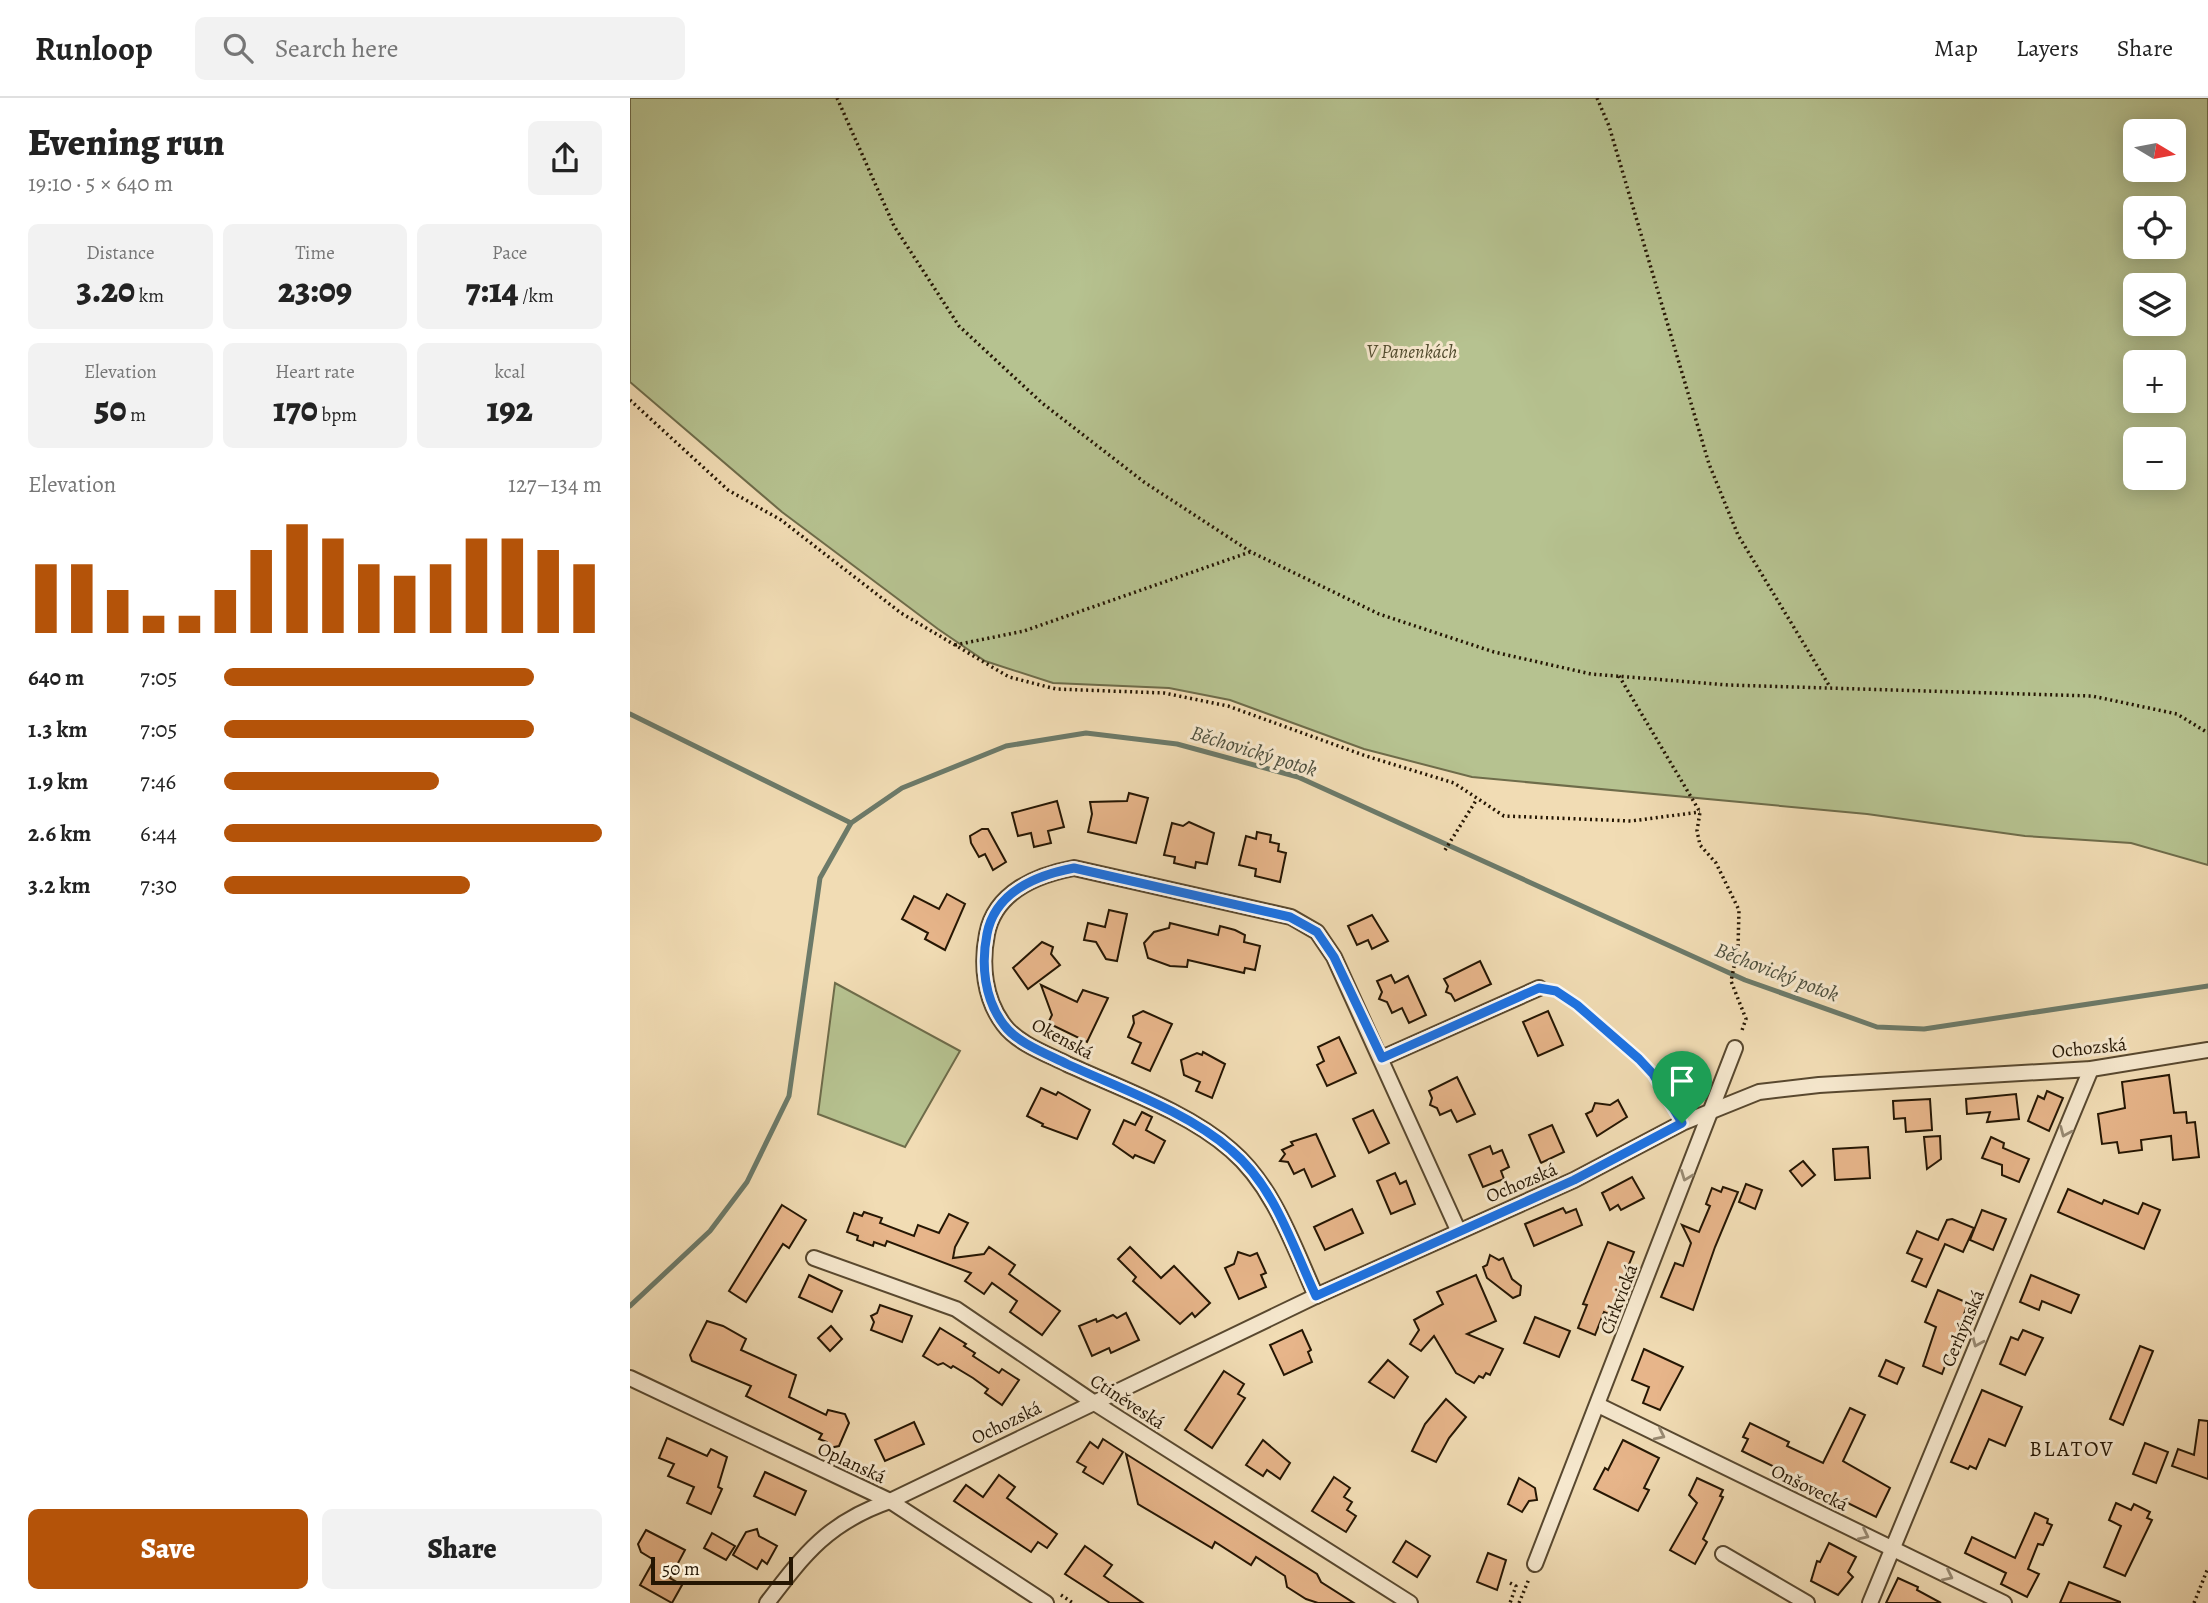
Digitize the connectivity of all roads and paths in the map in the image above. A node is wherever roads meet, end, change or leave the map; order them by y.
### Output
1 (837, 98) edge
2 (1597, 98) edge
3 (630, 400) edge
4 (1251, 552) junction
5 (953, 646) junction
6 (1619, 676) junction
7 (1830, 687) junction
8 (2208, 733) edge
9 (1477, 799) junction
10 (1700, 812) junction
11 (1445, 850) dead end
12 (1539, 988) joint
13 (1735, 1048) joint
14 (2208, 1050) edge
15 (1382, 1058) junction
16 (2091, 1069) junction
17 (1710, 1112) junction
18 (1682, 1123) junction
19 (1458, 1230) junction
20 (814, 1258) dead end
21 (1316, 1296) junction
22 (630, 1378) edge
23 (1093, 1402) junction
24 (1598, 1405) junction
25 (890, 1501) junction
26 (1891, 1548) junction
27 (1723, 1554) dead end
28 (1535, 1564) joint
29 (2208, 1568) edge
30 (1510, 1583) dead end
31 (767, 1603) edge
32 (1046, 1603) edge
33 (1410, 1603) edge
34 (1510, 1603) edge
35 (1519, 1603) edge
36 (1807, 1603) edge
37 (1870, 1603) edge
38 (2004, 1603) edge
39 (2194, 1603) edge

1 - 4 path
2 - 7 path
3 - 5 path
4 - 5 path
4 - 6 path
5 - 9 path
6 - 7 path
6 - 10 path
7 - 8 path
9 - 10 path
9 - 11 path
10 - 13 path
12 - 15 street
12 - 18 path
13 - 17 street, Církvická
14 - 16 street, Ochozská
15 - 19 street, Okenská
15 - 21 street, Okenská
16 - 17 street, Ochozská
16 -> 26 street, Cerhýnská
17 - 18 street, Ochozská
17 -> 24 street, Církvická
18 - 19 street, Ochozská
19 - 21 street, Ochozská
20 - 23 street, Ctiněveská
21 - 23 street, Ochozská
22 - 25 street, Oplanská
23 - 25 street, Ochozská
23 - 33 street, Ctiněveská
24 -> 26 street, Onšovecká
24 - 28 street, Církvická
25 - 31 street, Ochozská
25 - 32 street, Oplanská
26 - 37 street, Cerhýnská
26 -> 38 street, Onšovecká
27 - 36 street
28 - 35 path
29 - 39 path
30 - 34 path

